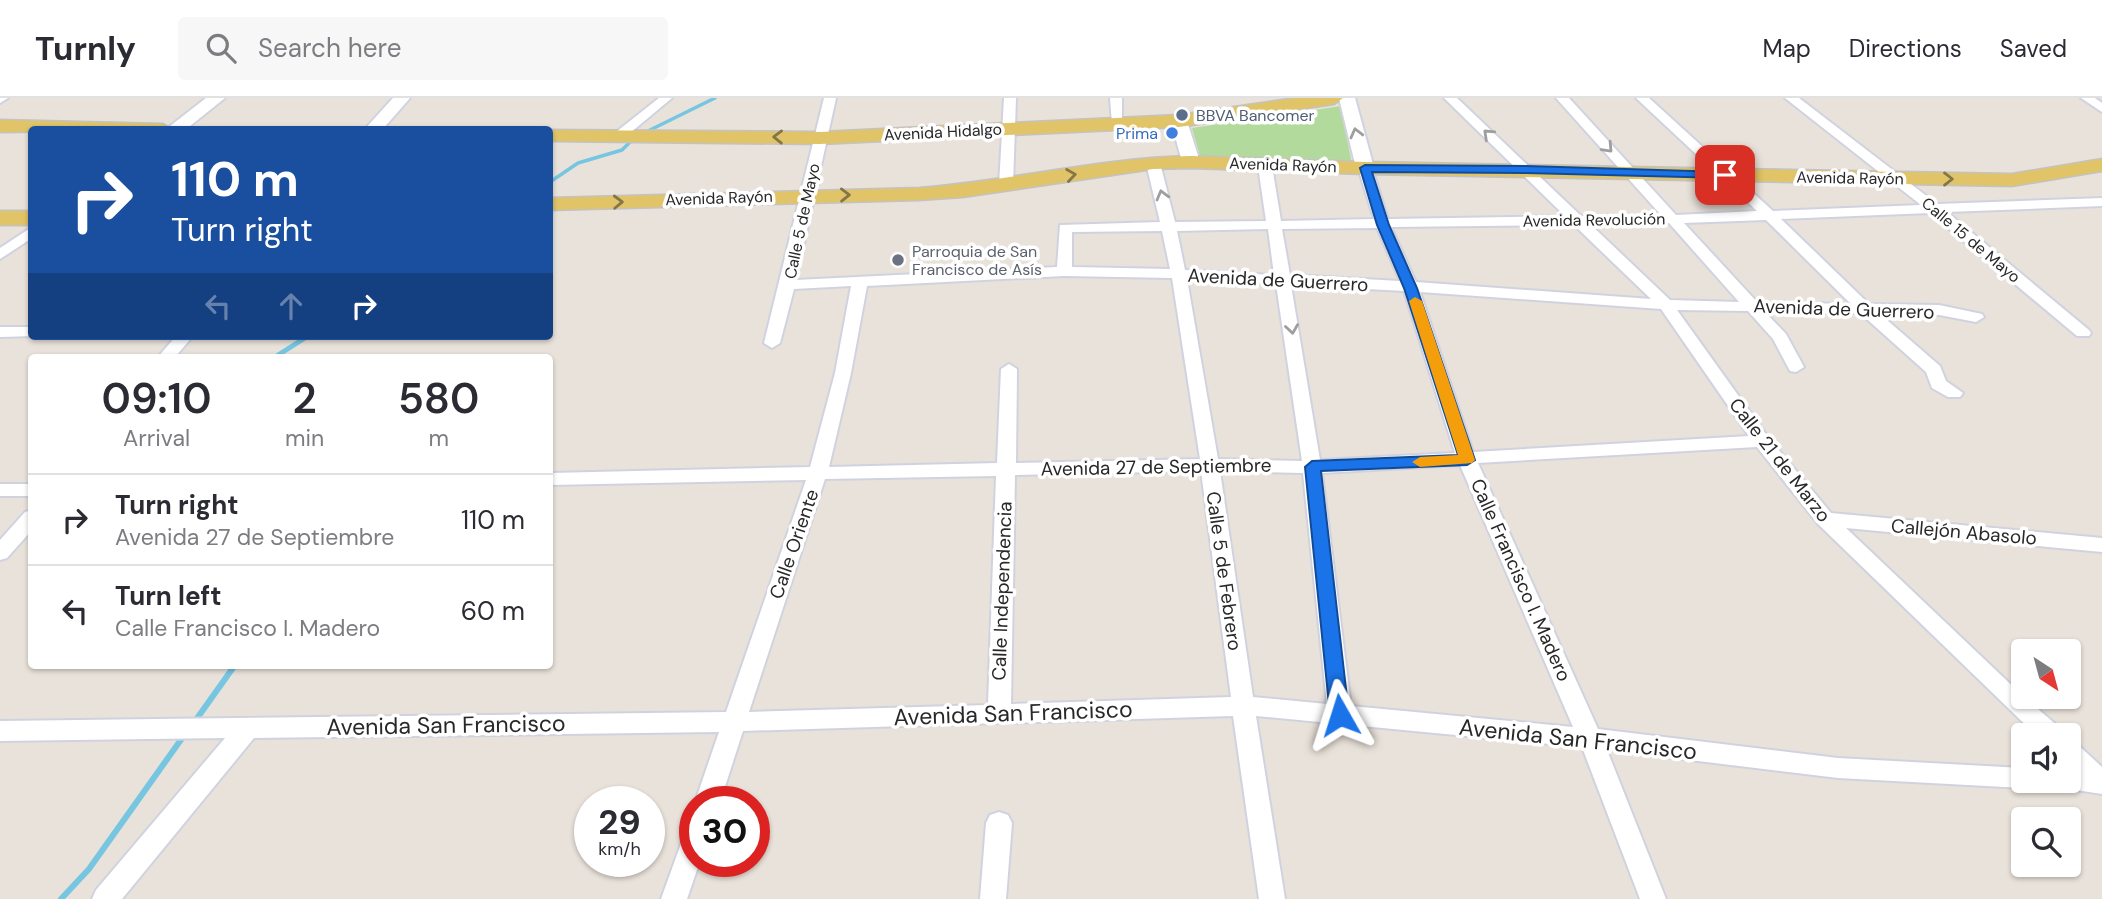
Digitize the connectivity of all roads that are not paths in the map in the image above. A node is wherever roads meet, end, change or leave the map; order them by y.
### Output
1 (217, 98) edge
2 (402, 98) edge
3 (666, 98) edge
4 (830, 98) edge
5 (1010, 98) edge
6 (1116, 98) edge
7 (1334, 98) edge
8 (1348, 98) edge
9 (1450, 98) edge
10 (1562, 98) edge
11 (1642, 98) edge
12 (1791, 98) edge
13 (2087, 98) edge
14 (1264, 103) edge
15 (2102, 108) edge
16 (1179, 121) junction
17 (1118, 124) junction
18 (0, 126) edge
19 (178, 126) edge
20 (376, 126) edge
21 (28, 127) edge
22 (1010, 129) junction
23 (553, 135) edge
24 (623, 135) junction
25 (820, 138) junction
26 (1191, 162) junction
27 (1153, 163) junction
28 (2102, 165) edge
29 (1265, 166) junction
30 (1365, 168) junction
31 (1526, 169) junction
32 (1630, 171) junction
33 (1725, 175) junction
34 (1898, 179) junction
35 (1006, 185) junction
36 (806, 195) junction
37 (2102, 202) edge
38 (553, 204) edge
39 (1933, 208) junction
40 (1769, 215) junction
41 (0, 218) edge
42 (28, 218) edge
43 (1671, 219) junction
44 (1580, 220) junction
45 (1383, 225) junction
46 (1276, 226) junction
47 (1170, 227) junction
48 (28, 235) edge
49 (0, 255) edge
50 (1064, 271) junction
51 (1179, 274) junction
52 (1285, 280) junction
53 (860, 281) junction
54 (789, 285) junction
55 (1411, 288) junction
56 (1666, 305) junction
57 (1753, 306) junction
58 (1865, 309) junction
59 (1976, 317) dead end
60 (0, 332) edge
61 (28, 332) edge
62 (2083, 333) dead end
63 (181, 340) edge
64 (772, 343) dead end
65 (169, 354) edge
66 (1796, 367) dead end
67 (1009, 369) dead end
68 (1954, 393) dead end
69 (1762, 442) junction
70 (1467, 460) junction
71 (1209, 465) junction
72 (1312, 467) junction
73 (1006, 469) junction
74 (818, 473) junction
75 (553, 479) edge
76 (28, 489) edge
77 (0, 490) edge
78 (1825, 519) junction
79 (28, 522) edge
80 (2102, 545) edge
81 (0, 554) edge
82 (1245, 706) junction
83 (999, 713) junction
84 (1340, 715) junction
85 (733, 722) junction
86 (2039, 723) edge
87 (248, 728) junction
88 (0, 731) edge
89 (1590, 738) junction
90 (2081, 762) edge
91 (2011, 777) edge
92 (2081, 781) edge
93 (2102, 782) edge
94 (712, 786) edge
95 (999, 823) dead end
96 (682, 877) edge
97 (105, 899) edge
98 (674, 899) edge
99 (993, 899) edge
100 (1272, 899) edge
101 (1653, 899) edge

1 - 19 street
2 - 20 street
3 - 24 street
4 - 25 street, Calle 5 de Mayo
5 - 22 street
6 - 17 street
7 - 14 main road, Avenida Hidalgo
30 -> 8 main road, Calle Francisco I. Madero
31 -> 9 street, Calle 21 de Marzo
10 -> 32 street
11 - 33 street
12 - 34 street, Calle 15 de Mayo
13 - 15 street
14 - 16 main road, Avenida Hidalgo
16 - 17 main road, Avenida Hidalgo
16 - 26 main road
17 - 22 main road, Avenida Hidalgo
18 - 21 main road
22 - 25 main road, Avenida Hidalgo
22 - 35 street
23 - 24 main road, Avenida Hidalgo
25 -> 24 main road, Avenida Hidalgo
25 - 36 street, Calle 5 de Mayo
26 - 27 main road, Avenida Rayón
26 - 29 main road, Avenida Rayón
35 -> 27 main road, Avenida Rayón
47 -> 27 street, Calle 5 de Febrero
34 -> 28 main road, Avenida Rayón
29 - 30 main road, Avenida Rayón
29 - 46 street
30 - 31 main road, Avenida Rayón
30 - 45 street, Calle Francisco I. Madero
31 - 32 main road, Avenida Rayón
31 - 44 street, Calle 21 de Marzo
32 - 33 main road, Avenida Rayón
32 - 43 street
33 - 34 main road, Avenida Rayón
33 - 40 street
34 - 39 street, Calle 15 de Mayo
36 -> 35 main road, Avenida Rayón
38 -> 36 main road, Avenida Rayón
36 - 54 street, Calle 5 de Mayo
37 - 39 street, Avenida Revolución
39 - 40 street, Avenida Revolución
39 - 62 street, Calle 15 de Mayo
40 - 43 street, Avenida Revolución
40 - 58 street
41 - 42 main road
43 - 44 street, Avenida Revolución
43 - 57 street
44 - 45 street, Avenida Revolución
44 - 56 street, Calle 21 de Marzo
45 - 46 street, Avenida Revolución
45 - 55 street, Calle Francisco I. Madero
46 - 47 street, Avenida Revolución
46 - 52 street
47 - 50 street
47 - 51 street, Calle 5 de Febrero
48 - 49 street
50 - 51 street, Avenida de Guerrero
50 - 53 street, Avenida de Guerrero
51 - 52 street, Avenida de Guerrero
51 - 71 street, Calle 5 de Febrero
52 - 55 street, Avenida de Guerrero
52 -> 72 street
53 - 54 street, Avenida de Guerrero
53 - 74 street, Calle Oriente
54 - 64 street, Calle 5 de Mayo
55 - 56 street, Avenida de Guerrero
55 - 70 street, Calle Francisco I. Madero
56 - 57 street, Avenida de Guerrero
56 - 69 street, Calle 21 de Marzo
57 - 58 street, Avenida de Guerrero
57 - 66 street
58 - 59 street, Avenida de Guerrero
58 - 68 street
60 - 61 street
63 - 65 street
67 - 73 street, Calle Independencia
69 - 70 street, Avenida 27 de Septiembre
69 - 78 street, Calle 21 de Marzo
70 - 72 street, Avenida 27 de Septiembre
70 - 89 street, Calle Francisco I. Madero
71 - 72 street, Avenida 27 de Septiembre
71 - 73 street, Avenida 27 de Septiembre
71 - 82 street, Calle 5 de Febrero
72 - 84 street
73 - 74 street, Avenida 27 de Septiembre
73 - 83 street, Calle Independencia
74 - 75 street, Avenida 27 de Septiembre
74 - 85 street, Calle Oriente
76 - 77 street
78 - 80 street, Callejón Abasolo
78 - 86 street, Calle 21 de Marzo
79 - 81 street
82 - 83 street, Avenida San Francisco
82 - 84 street, Avenida San Francisco
82 - 100 street, Calle 5 de Febrero
83 - 85 street, Avenida San Francisco
84 - 89 street, Avenida San Francisco
85 - 87 street, Avenida San Francisco
85 - 94 street, Calle Oriente
87 - 88 street, Avenida San Francisco
87 - 97 street
89 - 91 street, Avenida San Francisco
89 - 101 street, Calle Francisco I. Madero
90 - 93 street
92 - 93 street
95 - 99 street
96 - 98 street

